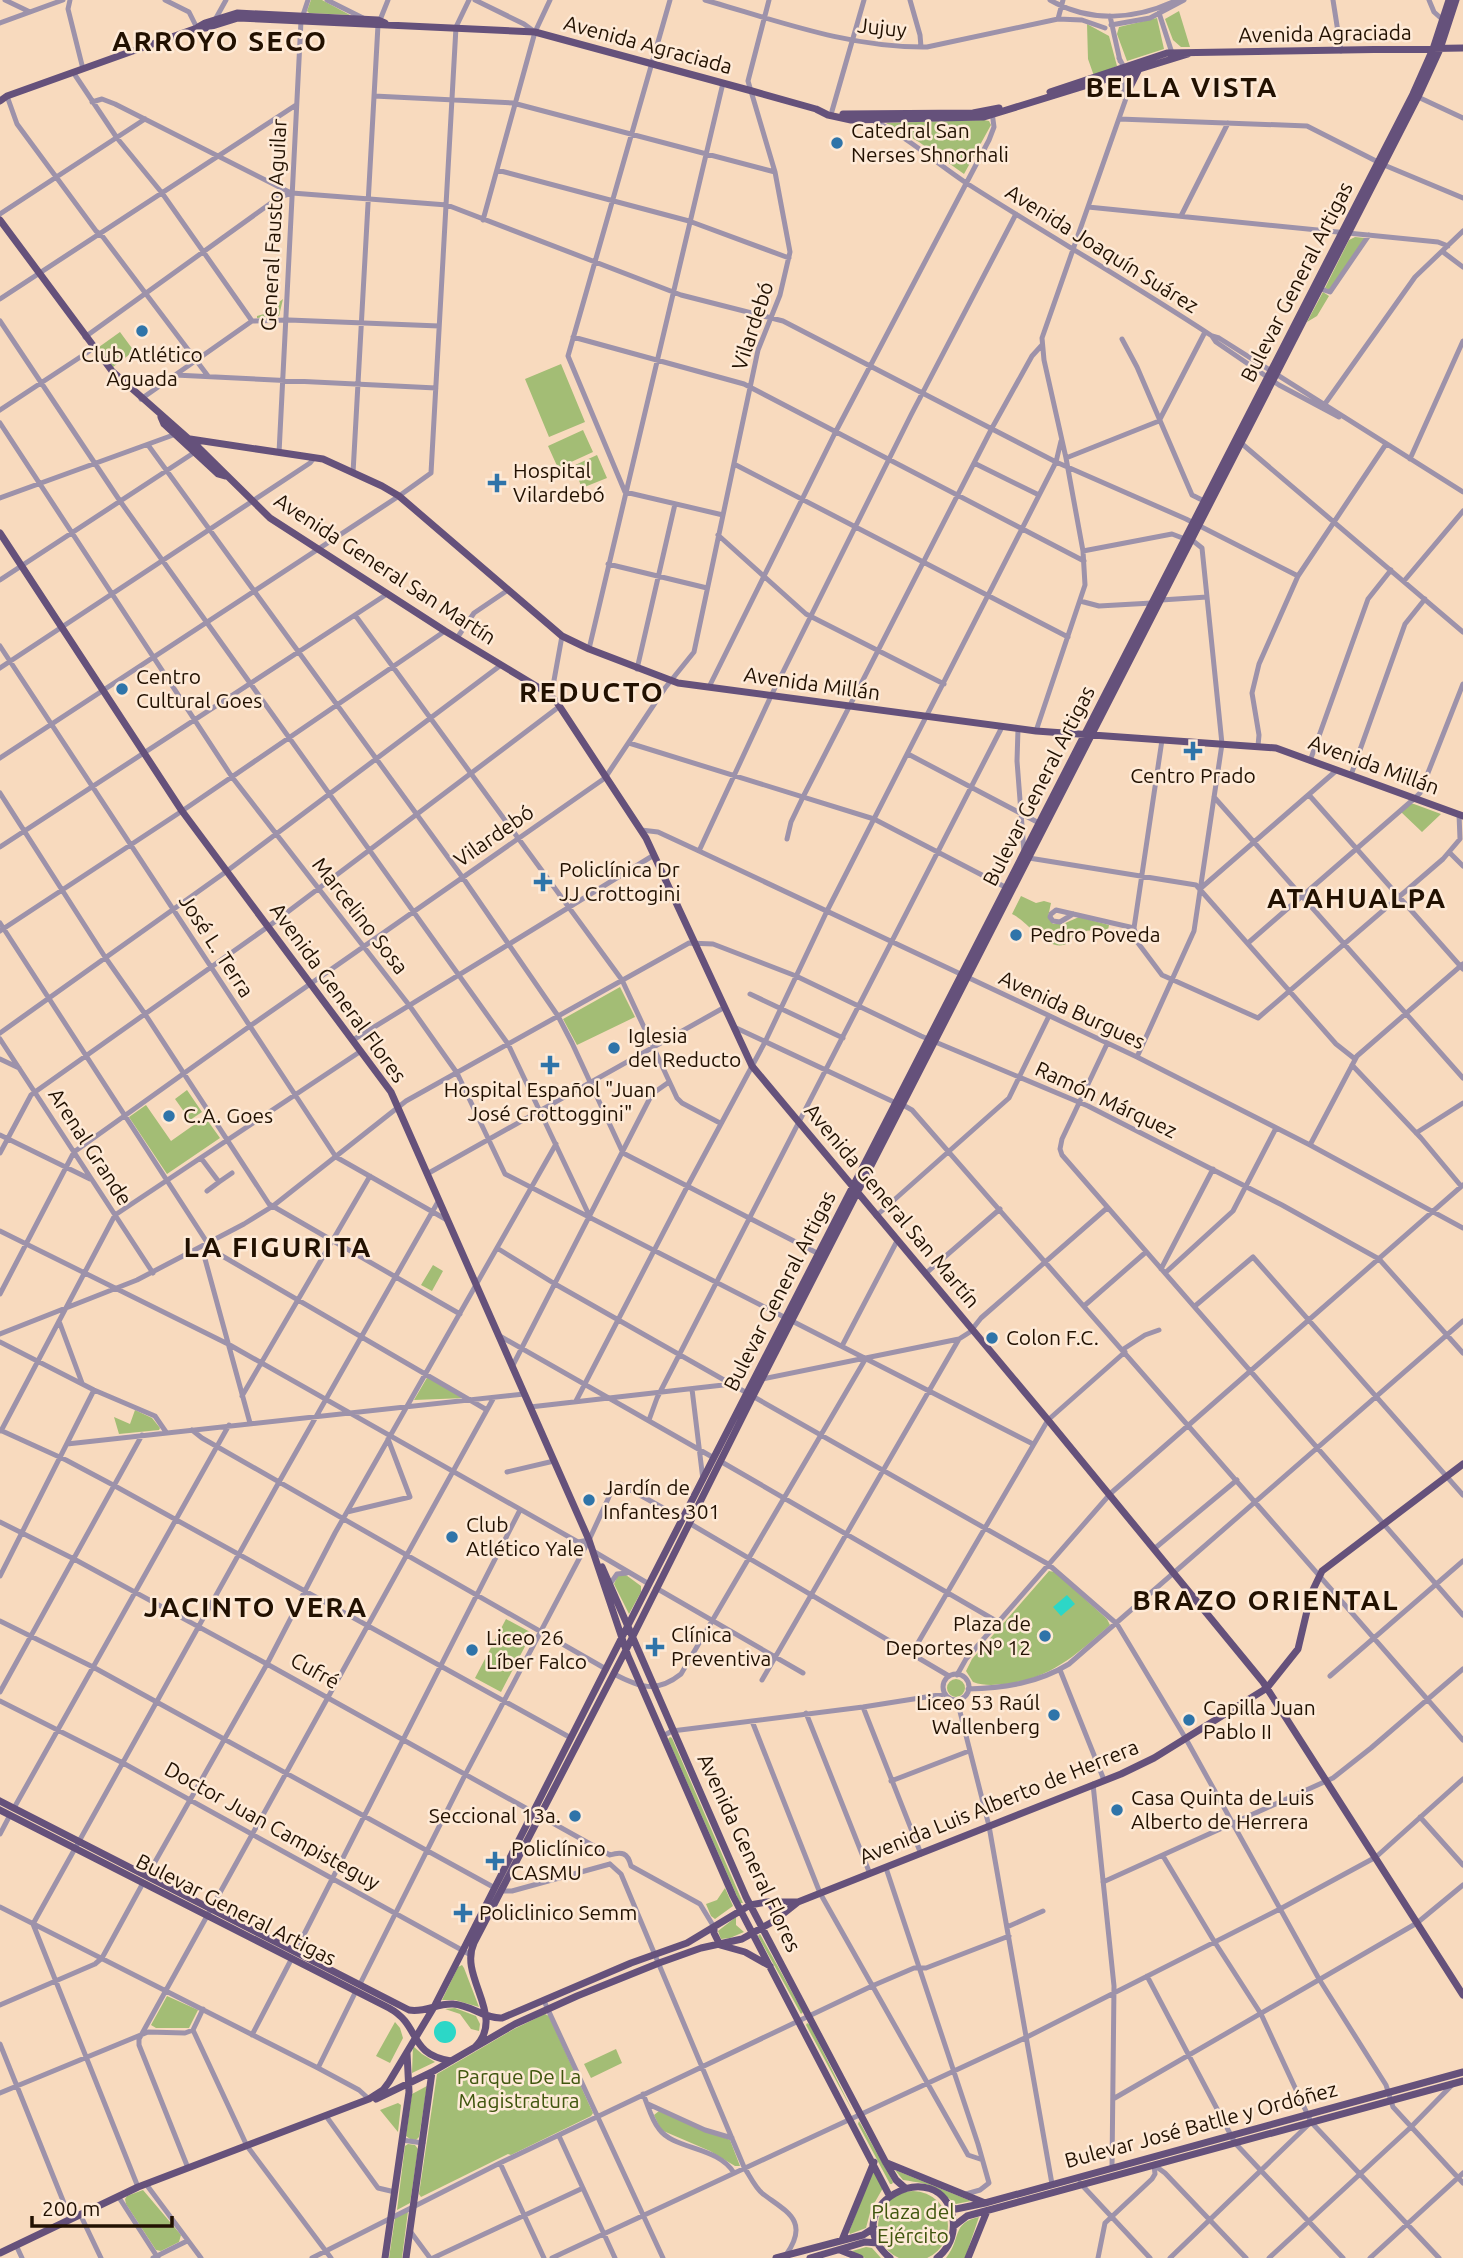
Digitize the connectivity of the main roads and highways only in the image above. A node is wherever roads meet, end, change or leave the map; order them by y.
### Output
1 (1449, 0) edge
2 (1456, 0) edge
3 (229, 17) junction
4 (301, 18) junction
5 (380, 23) junction
6 (198, 28) junction
7 (1463, 48) edge
8 (1436, 49) junction
9 (1188, 54) junction
10 (1139, 69) junction
11 (1124, 71) junction
12 (1130, 87) road end
13 (2, 98) edge
14 (816, 109) junction
15 (993, 113) junction
16 (1381, 163) junction
17 (0, 217) edge
18 (1346, 232) junction
19 (1272, 376) junction
20 (161, 416) junction
21 (189, 439) junction
22 (215, 444) junction
23 (195, 449) junction
24 (1196, 524) junction
25 (0, 533) edge
26 (1188, 540) junction
27 (549, 698) junction
28 (563, 716) junction
29 (1088, 736) junction
30 (1461, 815) edge
31 (1027, 855) junction
32 (965, 977) junction
33 (855, 1191) junction
34 (789, 1319) junction
35 (750, 1394) junction
36 (717, 1459) junction
37 (1463, 1464) edge
38 (686, 1521) junction
39 (593, 1551) junction
40 (630, 1631) junction
41 (623, 1644) junction
42 (610, 1682) junction
43 (1267, 1688) junction
44 (0, 1801) edge
45 (0, 1810) edge
46 (12, 1812) junction
47 (536, 1814) junction
48 (769, 1902) junction
49 (798, 1902) junction
50 (750, 1905) junction
51 (740, 1910) junction
52 (775, 1921) junction
53 (714, 1927) junction
54 (762, 1928) junction
55 (752, 1933) junction
56 (720, 1945) junction
57 (466, 1952) junction
58 (770, 1966) junction
59 (358, 1987) junction
60 (1462, 1992) edge
61 (545, 2005) junction
62 (434, 2007) junction
63 (486, 2015) junction
64 (415, 2036) junction
65 (475, 2047) junction
66 (407, 2052) junction
67 (451, 2061) junction
68 (1463, 2072) edge
69 (432, 2073) junction
70 (1463, 2081) edge
71 (408, 2084) junction
72 (393, 2091) junction
73 (1390, 2096) junction
74 (369, 2099) junction
75 (407, 2101) junction
76 (1233, 2139) junction
77 (874, 2162) junction
78 (886, 2163) junction
79 (904, 2188) junction
80 (889, 2195) junction
81 (948, 2206) junction
82 (986, 2207) junction
83 (954, 2226) junction
84 (874, 2228) junction
85 (842, 2240) junction
86 (878, 2243) junction
87 (839, 2249) junction
88 (1, 2250) edge
89 (940, 2257) edge
90 (385, 2258) edge
91 (407, 2258) edge
92 (776, 2258) edge
93 (810, 2258) edge
94 (860, 2258) edge
95 (890, 2258) edge
96 (968, 2258) edge

1 - 8 main road, Bulevar General Artigas
2 - 8 main road, Bulevar General Artigas
3 - 4 main road, Avenida Agraciada
3 - 6 main road, Avenida Agraciada
3 - 6 main road, Avenida Agraciada
4 - 5 main road, Avenida Agraciada
4 - 5 main road, Avenida Agraciada
5 - 14 main road, Avenida Agraciada
6 - 13 main road, Avenida Agraciada
7 - 8 main road, Avenida Agraciada
8 - 9 main road, Avenida Agraciada
8 - 16 main road, Bulevar General Artigas
8 - 16 main road, Bulevar General Artigas
9 - 10 main road, Avenida Agraciada
9 - 11 main road, Avenida Agraciada
10 - 11 main road, Avenida Agraciada
10 - 12 main road
11 - 15 main road, Avenida Agraciada
14 - 15 main road, Avenida Agraciada
14 - 15 main road, Avenida Agraciada
16 - 18 main road, Bulevar General Artigas
17 - 20 main road, Avenida General San Martín
18 - 19 main road, Bulevar General Artigas
18 - 19 main road, Bulevar General Artigas
19 - 24 main road, Bulevar General Artigas
19 - 24 main road, Bulevar General Artigas
20 - 21 main road, Avenida General San Martín
20 - 23 main road, Avenida General San Martín
21 - 22 main road, Avenida Millán
21 - 23 main road, Avenida General San Martín
22 - 23 main road, Avenida Millán
22 - 29 main road, Avenida Millán
23 - 27 main road, Avenida General San Martín
24 - 26 main road, Bulevar General Artigas
25 - 39 main road, Avenida General Flores
26 - 29 main road, Bulevar General Artigas
26 - 29 main road, Bulevar General Artigas
27 - 28 main road, Avenida General San Martín
27 - 28 main road, Avenida General San Martín
28 - 33 main road, Avenida General San Martín
29 - 30 main road, Avenida Millán
29 - 31 main road, Bulevar General Artigas
29 - 31 main road, Bulevar General Artigas
31 - 32 main road, Bulevar General Artigas
31 - 32 main road, Bulevar General Artigas
32 - 33 main road, Bulevar General Artigas
33 - 34 main road, Bulevar General Artigas
33 - 34 main road, Bulevar General Artigas
33 - 43 main road, Avenida General San Martín
34 - 35 main road, Bulevar General Artigas
34 - 35 main road, Bulevar General Artigas
35 - 36 main road, Bulevar General Artigas
36 - 38 main road, Bulevar General Artigas
36 - 38 main road, Bulevar General Artigas
37 - 43 main road, Avenida Luis Alberto de Herrera
38 - 40 main road, Bulevar General Artigas
38 - 40 main road, Bulevar General Artigas
39 - 40 main road, Avenida General Flores
39 - 41 main road, Avenida General Flores
40 - 41 main road, Bulevar General Artigas
40 - 41 main road, Bulevar General Artigas
40 - 50 main road, Avenida General Flores
41 - 42 main road, Bulevar General Artigas
41 - 42 main road, Bulevar General Artigas
41 - 47 main road, Bulevar General Artigas
41 - 51 main road, Avenida General Flores
42 - 47 main road, Bulevar General Artigas
43 - 49 main road, Avenida Luis Alberto de Herrera
43 - 60 main road, Avenida General San Martín
44 - 46 main road, Bulevar General Artigas
45 - 46 main road, Bulevar General Artigas
46 - 59 main road, Bulevar General Artigas
47 - 57 main road, Bulevar General Artigas
48 - 49 main road, Avenida Luis Alberto de Herrera
48 - 50 main road, Avenida Luis Alberto de Herrera
48 - 52 main road
49 - 52 main road, Avenida Luis Alberto de Herrera
50 - 51 main road, Avenida Luis Alberto de Herrera
50 - 54 main road, Avenida General Flores
51 - 53 main road, Avenida Luis Alberto de Herrera
51 - 55 main road, Avenida General Flores
52 - 54 main road, Avenida Luis Alberto de Herrera
53 - 56 main road, Cufré
53 - 61 main road, Avenida Luis Alberto de Herrera
54 - 55 main road, Avenida Luis Alberto de Herrera
54 - 78 main road, Avenida General Flores
55 - 56 main road, Avenida Luis Alberto de Herrera
55 - 58 main road, Avenida General Flores
56 - 58 main road
56 - 61 main road, Avenida Luis Alberto de Herrera
57 - 62 main road, Bulevar General Artigas
57 - 63 main road
58 - 77 main road, Avenida General Flores
59 - 62 main road, Bulevar General Artigas
59 - 64 main road, Bulevar General Artigas
61 - 63 main road, Avenida Luis Alberto de Herrera
61 - 65 main road, Avenida Luis Alberto de Herrera
62 - 63 main road
62 - 64 main road, Bulevar General Artigas
63 - 65 main road
64 - 66 main road, Avenida Luis Alberto de Herrera
64 - 67 main road
65 - 67 main road, Avenida Luis Alberto de Herrera
66 - 71 main road
66 - 74 main road, Avenida Luis Alberto de Herrera
67 - 69 main road, Avenida Luis Alberto de Herrera
68 - 73 main road, Bulevar José Batlle y Ordóñez
69 - 71 main road, Avenida Luis Alberto de Herrera
69 - 91 main road
70 - 73 main road, Bulevar José Batlle y Ordóñez
71 - 72 main road, Avenida Luis Alberto de Herrera
71 - 75 main road
72 - 74 main road, Avenida Luis Alberto de Herrera
72 - 75 main road
73 - 76 main road, Bulevar José Batlle y Ordóñez
74 - 88 main road, Avenida Luis Alberto de Herrera
75 - 90 main road
76 - 82 main road, Bulevar José Batlle y Ordóñez
76 - 82 main road, Bulevar José Batlle y Ordóñez
77 - 80 main road, Avenida General Flores
77 - 85 main road
78 - 79 main road, Avenida General Flores
78 - 82 main road
79 - 80 main road
79 - 81 main road
80 - 84 main road
81 - 82 main road, Bulevar José Batlle y Ordóñez
81 - 83 main road
82 - 83 main road, Bulevar José Batlle y Ordóñez
82 - 96 main road
83 - 89 main road
84 - 85 main road
84 - 86 main road
85 - 92 main road
86 - 87 main road
86 - 95 main road
87 - 93 main road
87 - 94 main road

